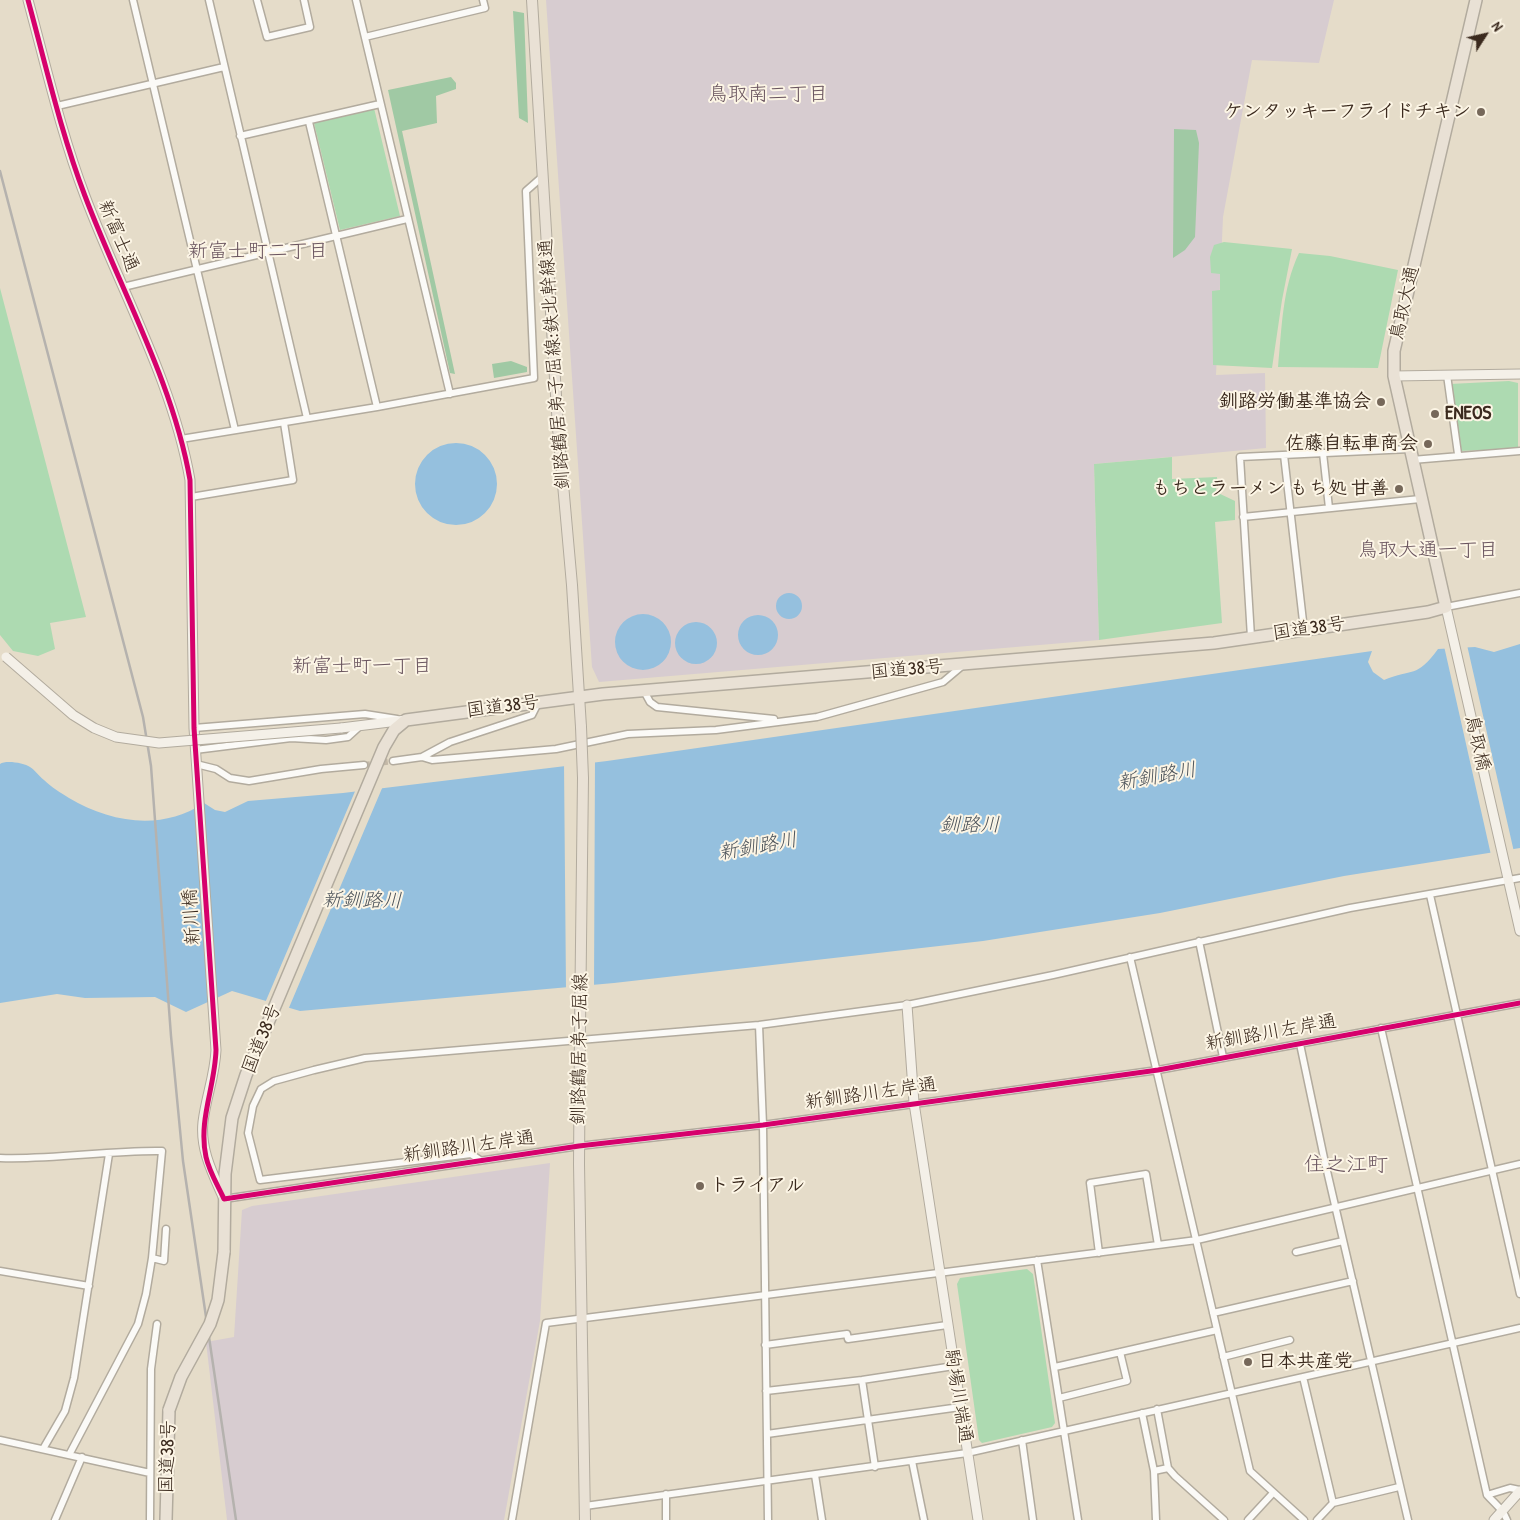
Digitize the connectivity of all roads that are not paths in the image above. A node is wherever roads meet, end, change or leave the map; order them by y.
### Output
1 (28, 0) edge
2 (133, 0) edge
3 (209, 0) edge
4 (257, 0) edge
5 (304, 0) edge
6 (356, 0) edge
7 (483, 0) edge
8 (532, 0) edge
9 (1476, 0) edge
10 (365, 37) junction
11 (224, 67) junction
12 (152, 84) junction
13 (380, 104) junction
14 (57, 106) junction
15 (309, 122) junction
16 (240, 136) junction
17 (542, 178) junction
18 (407, 219) junction
19 (337, 235) junction
20 (269, 252) junction
21 (197, 270) junction
22 (123, 288) junction
23 (1520, 374) edge
24 (1447, 375) junction
25 (1394, 376) junction
26 (450, 394) junction
27 (377, 407) junction
28 (307, 418) junction
29 (284, 423) junction
30 (235, 430) junction
31 (181, 440) junction
32 (1520, 451) edge
33 (1323, 453) junction
34 (1458, 454) junction
35 (1284, 455) junction
36 (1411, 455) junction
37 (191, 497) junction
38 (1420, 498) junction
39 (1329, 508) junction
40 (1292, 512) junction
41 (1244, 517) junction
42 (1520, 593) edge
43 (1446, 607) junction
44 (1304, 630) junction
45 (1251, 637) junction
46 (3, 654) edge
47 (964, 665) junction
48 (644, 691) junction
49 (579, 697) junction
50 (538, 703) junction
51 (406, 720) junction
52 (785, 720) junction
53 (360, 726) junction
54 (194, 728) junction
55 (581, 728) joint
56 (195, 750) junction
57 (422, 757) junction
58 (393, 761) tunnel mouth
59 (196, 764) junction
60 (364, 765) tunnel mouth
61 (1520, 878) edge
62 (1508, 880) junction
63 (1430, 895) junction
64 (1520, 930) edge
65 (1199, 941) junction
66 (1130, 957) junction
67 (1520, 1003) edge
68 (906, 1005) junction
69 (1456, 1015) junction
70 (759, 1025) junction
71 (1381, 1028) junction
72 (580, 1042) junction
73 (1300, 1044) junction
74 (1223, 1057) junction
75 (1158, 1070) junction
76 (914, 1103) junction
77 (763, 1124) junction
78 (579, 1146) junction
79 (109, 1154) junction
80 (0, 1158) edge
81 (480, 1160) junction
82 (1520, 1164) edge
83 (1493, 1170) junction
84 (1418, 1187) junction
85 (224, 1199) junction
86 (1336, 1207) junction
87 (166, 1229) dead end
88 (1197, 1240) junction
89 (1344, 1241) junction
90 (1158, 1245) junction
91 (1296, 1252) dead end
92 (1099, 1253) junction
93 (152, 1258) junction
94 (1038, 1260) junction
95 (0, 1271) edge
96 (940, 1272) junction
97 (1353, 1282) junction
98 (90, 1286) junction
99 (1520, 1294) edge
100 (765, 1295) junction
101 (1213, 1313) junction
102 (582, 1319) junction
103 (157, 1324) dead end
104 (947, 1325) junction
105 (1520, 1328) edge
106 (1217, 1330) junction
107 (1290, 1340) dead end
108 (1452, 1343) junction
109 (765, 1345) junction
110 (1120, 1352) junction
111 (1223, 1357) junction
112 (1370, 1362) junction
113 (954, 1366) junction
114 (1055, 1367) junction
115 (1303, 1377) junction
116 (862, 1380) junction
117 (766, 1391) junction
118 (1231, 1393) junction
119 (1059, 1398) junction
120 (960, 1408) junction
121 (1157, 1410) junction
122 (1142, 1413) junction
123 (868, 1420) junction
124 (1064, 1430) junction
125 (767, 1434) junction
126 (0, 1440) edge
127 (1022, 1440) junction
128 (43, 1449) junction
129 (967, 1453) junction
130 (69, 1455) junction
131 (82, 1457) junction
132 (912, 1461) junction
133 (875, 1467) junction
134 (1168, 1468) junction
135 (1154, 1472) junction
136 (150, 1473) junction
137 (815, 1475) junction
138 (768, 1482) junction
139 (1400, 1487) junction
140 (1520, 1490) edge
141 (1273, 1493) junction
142 (666, 1494) junction
143 (1487, 1495) junction
144 (1333, 1503) junction
145 (585, 1506) junction
146 (1504, 1510) junction
147 (55, 1520) edge
148 (150, 1520) edge
149 (166, 1520) edge
150 (512, 1520) edge
151 (585, 1520) edge
152 (666, 1520) edge
153 (768, 1520) edge
154 (822, 1520) edge
155 (924, 1520) edge
156 (978, 1520) edge
157 (1033, 1520) edge
158 (1078, 1520) edge
159 (1156, 1520) edge
160 (1224, 1520) edge
161 (1248, 1520) edge
162 (1304, 1520) edge
163 (1317, 1520) edge
164 (1408, 1520) edge
165 (1494, 1520) edge
166 (1507, 1520) edge

1 - 14 street, 新富士通
2 - 12 street
3 - 11 street
4 - 5 street
6 - 10 street
7 - 10 street
8 - 17 main road, 釧路鶴居弟子屈線:鉄北幹線通
9 - 25 highway, 鳥取大通
10 - 13 street
11 - 12 street
11 - 16 street
12 - 14 street
12 - 21 street
13 - 15 street
13 - 18 street
14 - 22 street, 新富士通
15 - 16 street
15 - 19 street
16 - 20 street
17 - 26 street
17 - 49 main road, 釧路鶴居弟子屈線:鉄北幹線通
18 - 19 street
18 - 26 street
19 - 20 street
19 - 27 street
20 - 21 street
20 - 28 street
21 - 22 street
21 - 30 street
22 - 31 street, 新富士通
23 - 24 street
24 - 25 street
24 - 34 street
25 - 36 highway, 鳥取大通
26 - 27 street
27 - 28 street
28 - 29 street
29 - 30 street
29 - 37 street
30 - 31 street
31 - 37 street, 新富士通
32 - 34 street
33 - 35 street
33 - 36 street
33 - 39 street
34 - 36 street
35 - 40 street
35 - 41 street
36 - 38 highway, 鳥取大通
37 - 54 street, 新富士通
38 - 39 street
38 - 43 highway, 鳥取大通
39 - 40 street
40 - 41 street
40 - 44 street
41 - 45 street
42 - 43 street
43 - 44 highway, 国道38号
43 - 62 street, 鳥取橋
44 - 45 highway, 国道38号
45 - 47 highway, 国道38号
46 - 53 street, bridge
47 - 48 highway, 国道38号
47 - 52 street
48 - 49 highway, 国道38号
48 - 52 street
49 - 50 highway, 国道38号
49 - 55 main road, 釧路鶴居弟子屈線:鉄北幹線通
50 - 51 highway, 国道38号
50 - 57 street
51 - 53 street
51 - 54 street
51 - 85 highway, 国道38号
52 - 57 street
53 - 56 street
54 - 56 street, 新川橋
55 - 72 main road, 釧路鶴居弟子屈線, bridge
56 - 59 street, 新川橋
57 - 58 street
59 - 60 street
59 - 85 street, 新川橋
61 - 62 street
62 - 63 street
62 - 64 street, 鳥取橋
63 - 65 street
63 - 69 street
65 - 66 street
65 - 74 street
66 - 68 street
66 - 75 street
67 - 69 street, 新釧路川左岸通
68 - 70 street
68 - 76 street, 駒場川端通
69 - 71 street, 新釧路川左岸通
69 - 83 street
70 - 72 street
70 - 77 street
71 - 73 street, 新釧路川左岸通
71 - 84 street
72 - 78 main road, 釧路鶴居弟子屈線
72 - 81 street
73 - 74 street, 新釧路川左岸通
73 - 86 street
74 - 75 street, 新釧路川左岸通
75 - 76 street, 新釧路川左岸通
75 - 88 street
76 - 77 street, 新釧路川左岸通
76 - 96 street, 駒場川端通
77 - 78 street, 新釧路川左岸通
77 - 100 street
78 - 81 street, 新釧路川左岸通
78 - 102 main road, 釧路鶴居弟子屈線
79 - 80 street
79 - 93 street
79 - 98 street
81 - 85 street, 新釧路川左岸通
82 - 83 street
83 - 84 street
83 - 99 street
84 - 86 street
84 - 108 street
85 - 149 highway, 国道38号, bridge
86 - 88 street
86 - 89 street
87 - 93 street
88 - 90 street
88 - 101 street
89 - 91 street
89 - 97 street
90 - 92 street
90 - 92 street
92 - 94 street
93 - 130 street
94 - 96 street
94 - 114 street
95 - 98 street
96 - 100 street
96 - 104 street, 駒場川端通
97 - 101 street
97 - 112 street
98 - 128 street
100 - 102 street
100 - 109 street
101 - 106 street
102 - 145 main road, 釧路鶴居弟子屈線
102 - 150 street
103 - 136 street
104 - 109 street
104 - 113 street, 駒場川端通
105 - 108 street
106 - 110 street
106 - 111 street
107 - 111 street
108 - 112 street
108 - 143 street
109 - 117 street
110 - 114 street
110 - 119 street
111 - 118 street
112 - 115 street
112 - 139 street
113 - 116 street
113 - 120 street, 駒場川端通
114 - 119 street
115 - 118 street
115 - 144 street
116 - 117 street
116 - 123 street
117 - 125 street
118 - 121 street
118 - 141 street
119 - 124 street
120 - 123 street
120 - 129 street, 駒場川端通
121 - 122 street
121 - 134 street
122 - 124 street
122 - 135 street
123 - 125 street
123 - 133 street
124 - 127 street
124 - 158 street
125 - 138 street
126 - 128 street
127 - 129 street
127 - 157 street
128 - 130 street
129 - 132 street
129 - 156 street, 駒場川端通
130 - 131 street
131 - 136 street
131 - 147 street
132 - 133 street
132 - 155 street
133 - 137 street
134 - 135 street
134 - 160 street
135 - 159 street
136 - 148 street
137 - 138 street
137 - 154 street
138 - 142 street
138 - 153 street
139 - 144 street
139 - 164 street
140 - 143 street
140 - 146 street
141 - 161 street
141 - 162 street
142 - 145 street
142 - 152 street
143 - 146 street
144 - 163 street
145 - 151 main road, 釧路鶴居弟子屈線
146 - 165 street
146 - 166 street

